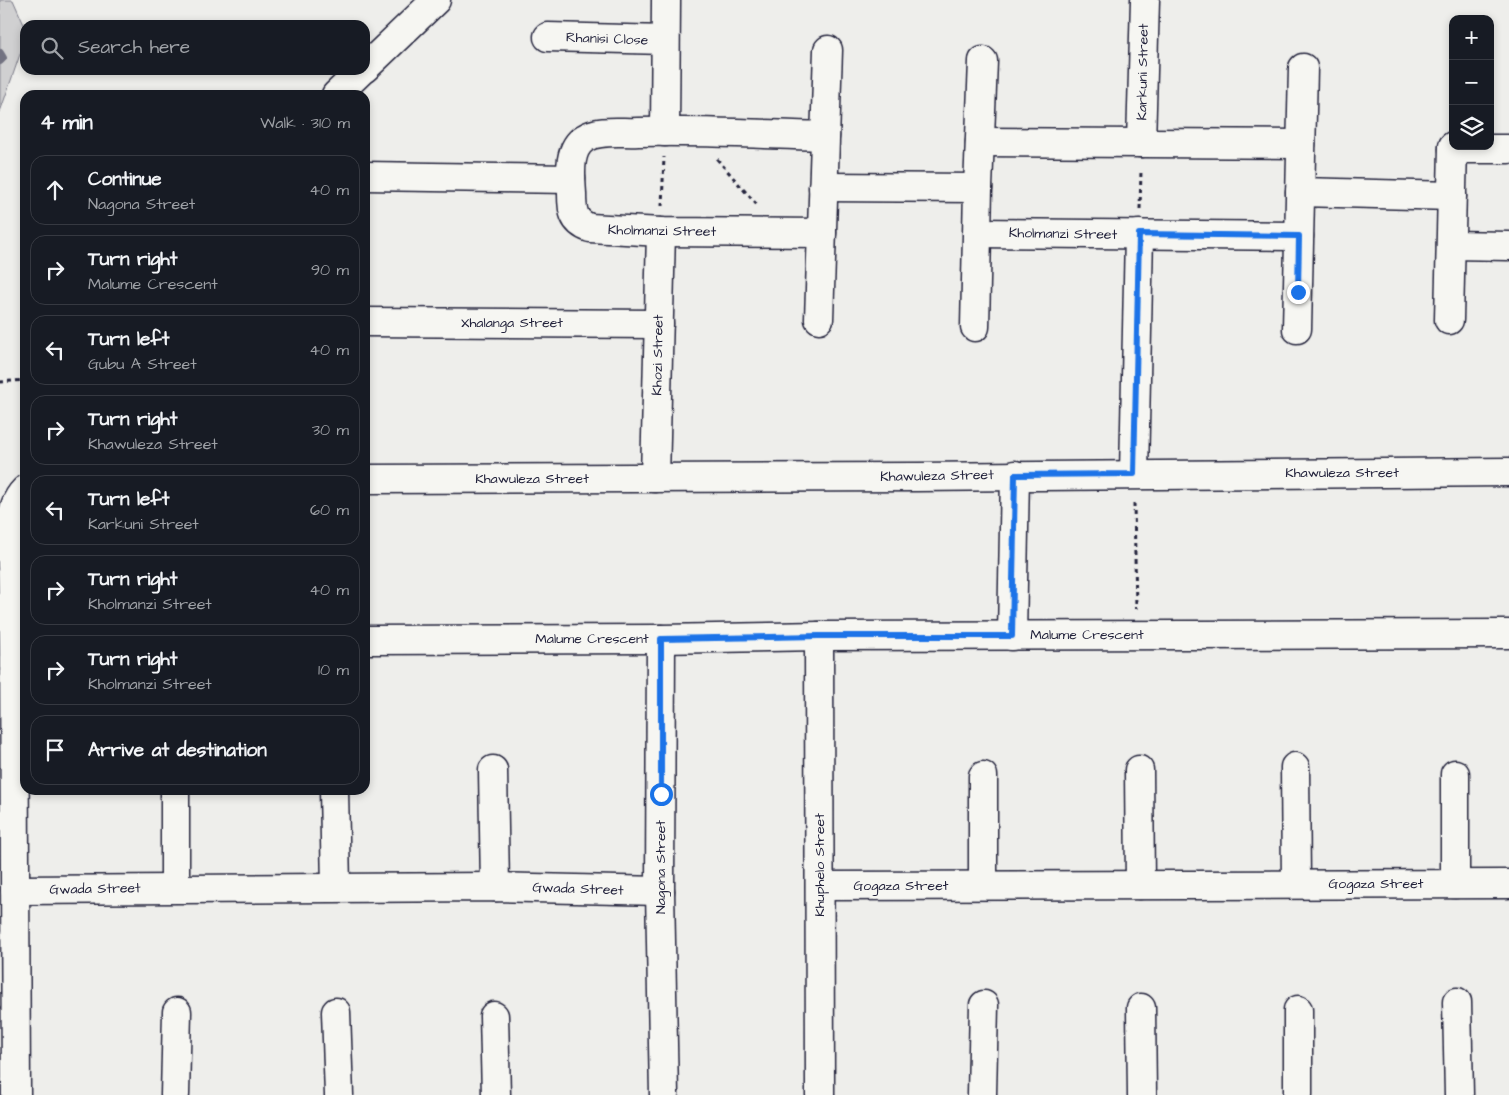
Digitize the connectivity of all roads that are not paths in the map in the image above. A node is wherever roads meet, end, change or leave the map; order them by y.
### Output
1 (436, 0) edge
2 (666, 0) edge
3 (1145, 0) edge
4 (548, 37) dead end
5 (665, 40) junction
6 (828, 50) dead end
7 (983, 61) dead end
8 (370, 63) edge
9 (1303, 68) dead end
10 (358, 75) edge
11 (341, 90) edge
12 (665, 132) junction
13 (825, 136) junction
14 (980, 142) junction
15 (1142, 143) junction
16 (1301, 144) junction
17 (1494, 149) edge
18 (1453, 150) edge
19 (1509, 150) edge
20 (370, 176) edge
21 (571, 179) junction
22 (823, 187) junction
23 (978, 188) junction
24 (1300, 192) junction
25 (1452, 196) junction
26 (661, 232) junction
27 (822, 233) junction
28 (978, 233) junction
29 (1139, 234) junction
30 (1299, 236) junction
31 (1451, 245) junction
32 (1509, 246) edge
33 (819, 319) dead end
34 (1449, 320) dead end
35 (370, 322) edge
36 (659, 324) junction
37 (975, 327) dead end
38 (1297, 329) dead end
39 (1509, 472) edge
40 (1134, 474) junction
41 (1015, 475) junction
42 (655, 478) junction
43 (370, 480) edge
44 (20, 497) edge
45 (1509, 634) edge
46 (819, 636) junction
47 (1012, 636) junction
48 (661, 639) junction
49 (370, 640) edge
50 (13, 641) edge
51 (1295, 767) dead end
52 (493, 770) dead end
53 (1139, 770) dead end
54 (1454, 774) dead end
55 (983, 776) dead end
56 (175, 795) edge
57 (334, 795) edge
58 (1296, 884) junction
59 (1455, 884) junction
60 (1509, 884) edge
61 (983, 885) junction
62 (1140, 885) junction
63 (820, 886) junction
64 (336, 887) junction
65 (495, 887) junction
66 (175, 888) junction
67 (15, 890) junction
68 (660, 891) junction
69 (1458, 1002) dead end
70 (984, 1005) dead end
71 (1142, 1008) dead end
72 (1298, 1010) dead end
73 (177, 1012) dead end
74 (336, 1012) dead end
75 (494, 1016) dead end
76 (16, 1095) edge
77 (175, 1095) edge
78 (339, 1095) edge
79 (496, 1095) edge
80 (664, 1095) edge
81 (820, 1095) edge
82 (982, 1095) edge
83 (1142, 1095) edge
84 (1298, 1095) edge
85 (1459, 1095) edge

1 - 8 street
2 - 5 street
3 - 15 street, Karkuni Street
4 - 5 street, Rhanisi Close
5 - 12 street
6 - 13 street
7 - 14 street
9 - 16 street
10 - 11 street
12 - 13 street, Kholmanzi Street
12 - 21 street, Kholmanzi Street
13 - 22 street
14 - 15 street
14 - 23 street
15 - 16 street
16 - 24 street
17 - 19 street
18 - 25 street
20 - 21 street
21 - 26 street, Kholmanzi Street
22 - 23 street
22 - 27 street
23 - 28 street
24 - 25 street
24 - 30 street
25 - 31 street
26 - 27 street, Kholmanzi Street
26 - 36 street, Khozi Street
27 - 33 street
28 - 29 street, Kholmanzi Street
28 - 37 street
29 - 30 street, Kholmanzi Street
29 - 40 street
30 - 38 street
31 - 32 street
31 - 34 street
35 - 36 street, Xhalanga Street
36 - 42 street, Khozi Street
39 - 40 street, Khawuleza Street
40 - 41 street, Khawuleza Street
41 - 42 street, Khawuleza Street
41 - 47 street
42 - 43 street, Khawuleza Street
44 - 50 street
45 - 47 street, Malume Crescent
46 - 47 street, Malume Crescent
46 - 48 street, Malume Crescent
46 - 63 street, Khuphelo Street
48 - 49 street, Malume Crescent
48 - 68 street, Nagona Street
50 - 67 street
51 - 58 street
52 - 65 street
53 - 62 street
54 - 59 street
55 - 61 street
56 - 66 street
57 - 64 street
58 - 59 street, Gogaza Street
58 - 62 street, Gogaza Street
59 - 60 street, Gogaza Street
61 - 62 street, Gogaza Street
61 - 63 street, Gogaza Street
63 - 81 street, Khuphelo Street
64 - 65 street, Gwada Street
64 - 66 street, Gwada Street
65 - 68 street, Gwada Street
66 - 67 street, Gwada Street
67 - 76 street
68 - 80 street, Nagona Street
69 - 85 street
70 - 82 street
71 - 83 street
72 - 84 street
73 - 77 street
74 - 78 street
75 - 79 street

